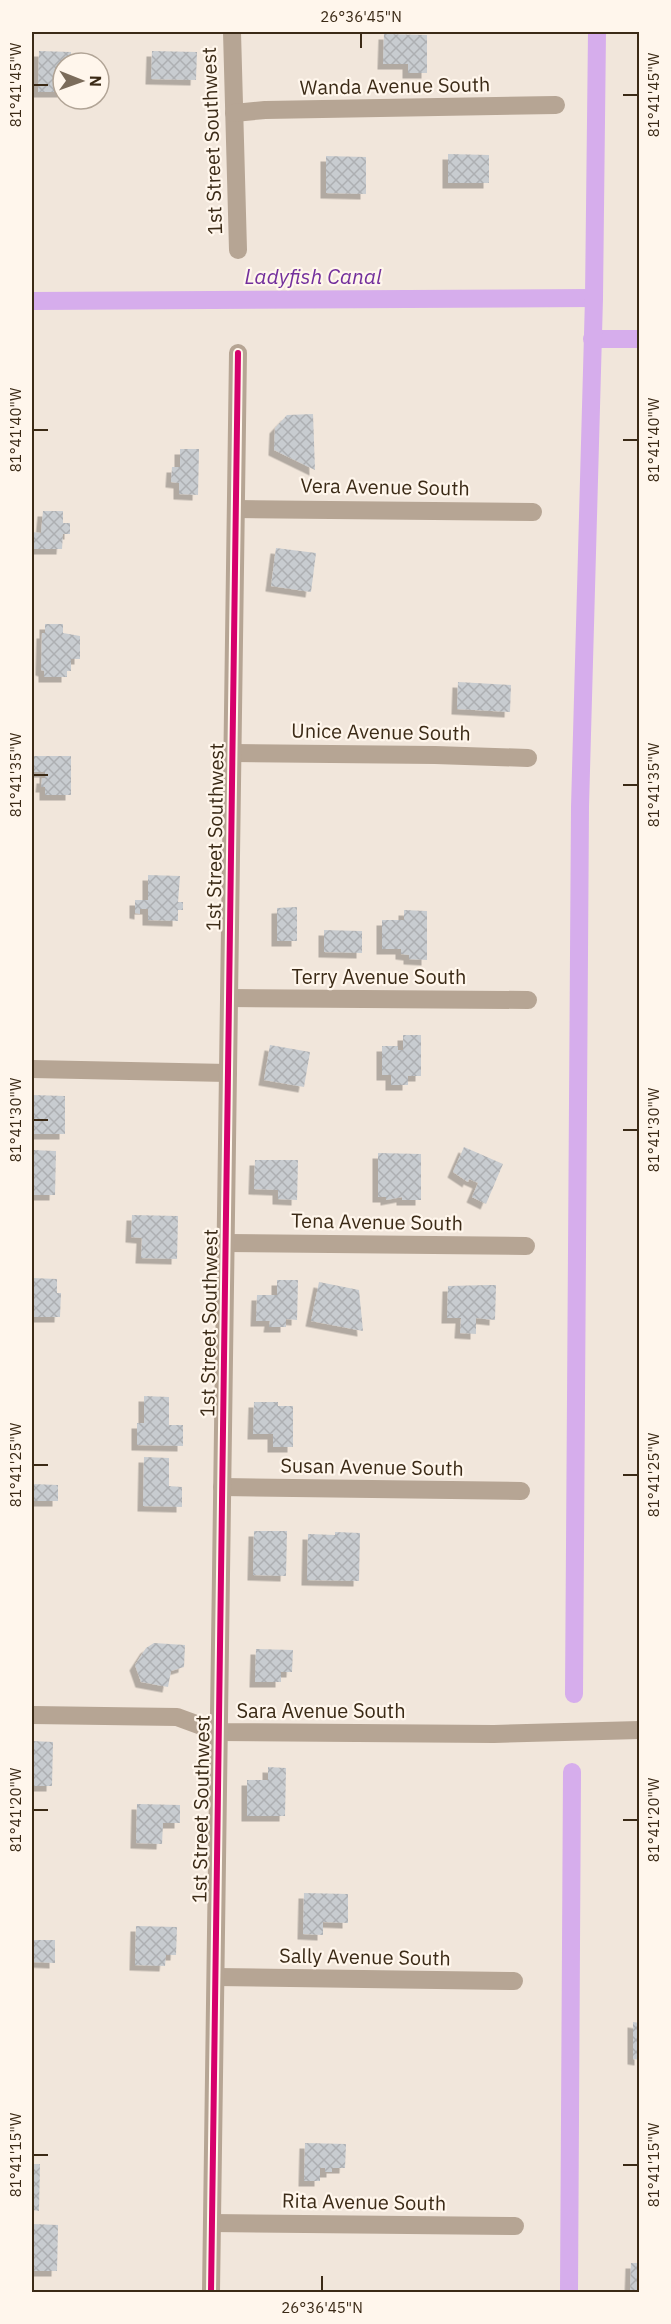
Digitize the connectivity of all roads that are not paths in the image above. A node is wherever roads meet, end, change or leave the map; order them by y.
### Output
1 (232, 32) edge
2 (556, 105) dead end
3 (234, 113) junction
4 (238, 250) dead end
5 (238, 353) dead end
6 (237, 509) junction
7 (533, 512) dead end
8 (233, 753) junction
9 (528, 758) dead end
10 (229, 998) junction
11 (528, 1000) dead end
12 (32, 1069) edge
13 (228, 1073) junction
14 (227, 1243) junction
15 (526, 1245) dead end
16 (222, 1487) junction
17 (521, 1491) dead end
18 (32, 1715) edge
19 (639, 1730) edge
20 (218, 1732) junction
21 (216, 1977) junction
22 (514, 1981) dead end
23 (212, 2223) junction
24 (515, 2226) dead end
25 (211, 2292) edge

1 - 3 street, 1st Street Southwest
2 - 3 street, Wanda Avenue South
3 - 4 street, 1st Street Southwest
5 - 6 street, 1st Street Southwest
6 - 7 street, Vera Avenue South
6 - 8 street, 1st Street Southwest
8 - 9 street, Unice Avenue South
8 - 10 street, 1st Street Southwest
10 - 11 street, Terry Avenue South
10 - 13 street, 1st Street Southwest
12 - 13 street
13 - 14 street, 1st Street Southwest
14 - 15 street, Tena Avenue South
14 - 16 street, 1st Street Southwest
16 - 17 street, Susan Avenue South
16 - 20 street, 1st Street Southwest
18 - 20 street, Sara Avenue South
19 - 20 street, Sara Avenue South
20 - 21 street, 1st Street Southwest
21 - 22 street, Sally Avenue South
21 - 23 street, 1st Street Southwest
23 - 24 street, Rita Avenue South
23 - 25 street, 1st Street Southwest

